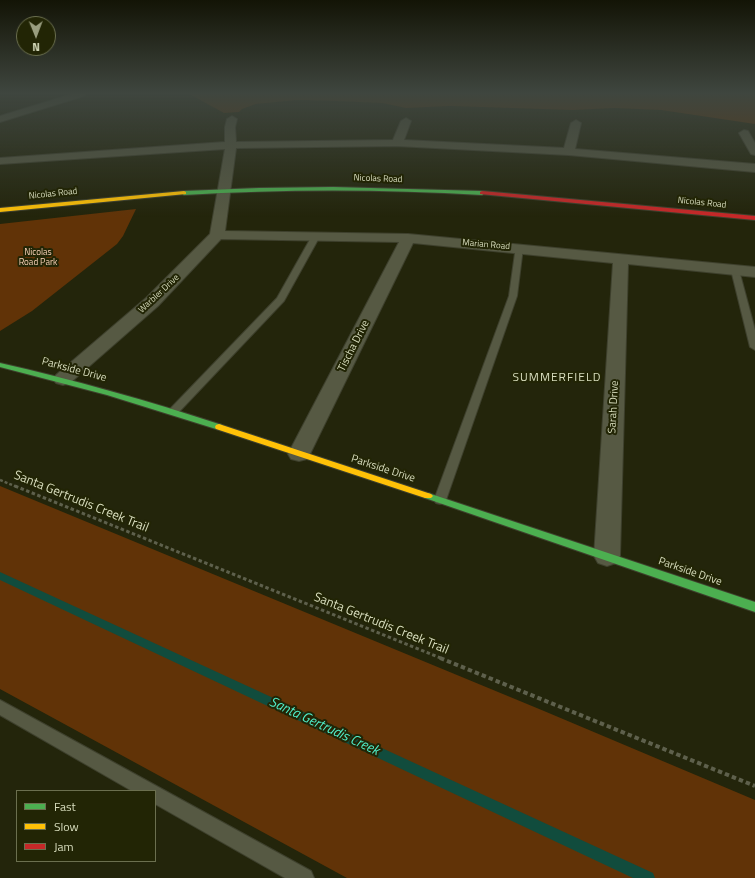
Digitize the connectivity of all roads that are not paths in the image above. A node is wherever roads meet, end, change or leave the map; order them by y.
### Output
1 (230, 135) edge
2 (400, 135) edge
3 (573, 135) edge
4 (745, 135) edge
5 (397, 143) junction
6 (231, 145) junction
7 (569, 152) junction
8 (755, 152) edge
9 (0, 161) edge
10 (755, 168) edge
11 (225, 190) junction
12 (0, 210) edge
13 (755, 218) edge
14 (217, 235) junction
15 (316, 236) junction
16 (408, 238) junction
17 (520, 248) junction
18 (621, 258) junction
19 (735, 270) junction
20 (755, 272) edge
21 (755, 347) edge
22 (0, 365) edge
23 (63, 379) junction
24 (173, 412) junction
25 (300, 454) junction
26 (440, 500) junction
27 (607, 556) junction
28 (755, 607) edge
29 (0, 707) edge
30 (147, 790) edge
31 (156, 795) edge
32 (304, 878) edge

1 - 6 street
2 - 5 street
3 - 7 street
4 - 8 street
5 - 6 street
5 - 7 street
6 - 9 street
6 - 11 street
7 - 10 street
11 - 12 main road, Nicolas Road
11 - 13 main road, Nicolas Road
11 - 14 street
14 - 15 street, Marian Road
14 - 23 street, Warbler Drive
15 - 16 street, Marian Road
15 - 24 lane
16 - 17 street, Marian Road
16 - 25 street, Tischa Drive
17 - 18 street, Marian Road
17 - 26 lane
18 - 19 street, Marian Road
18 - 27 street, Sarah Drive
19 - 20 street, Marian Road
19 - 21 lane
22 - 23 main road, Parkside Drive
23 - 24 main road, Parkside Drive
24 - 25 main road, Parkside Drive
25 - 26 main road, Parkside Drive
26 - 27 main road, Parkside Drive
27 - 28 main road, Parkside Drive
29 - 30 lane
31 - 32 lane

